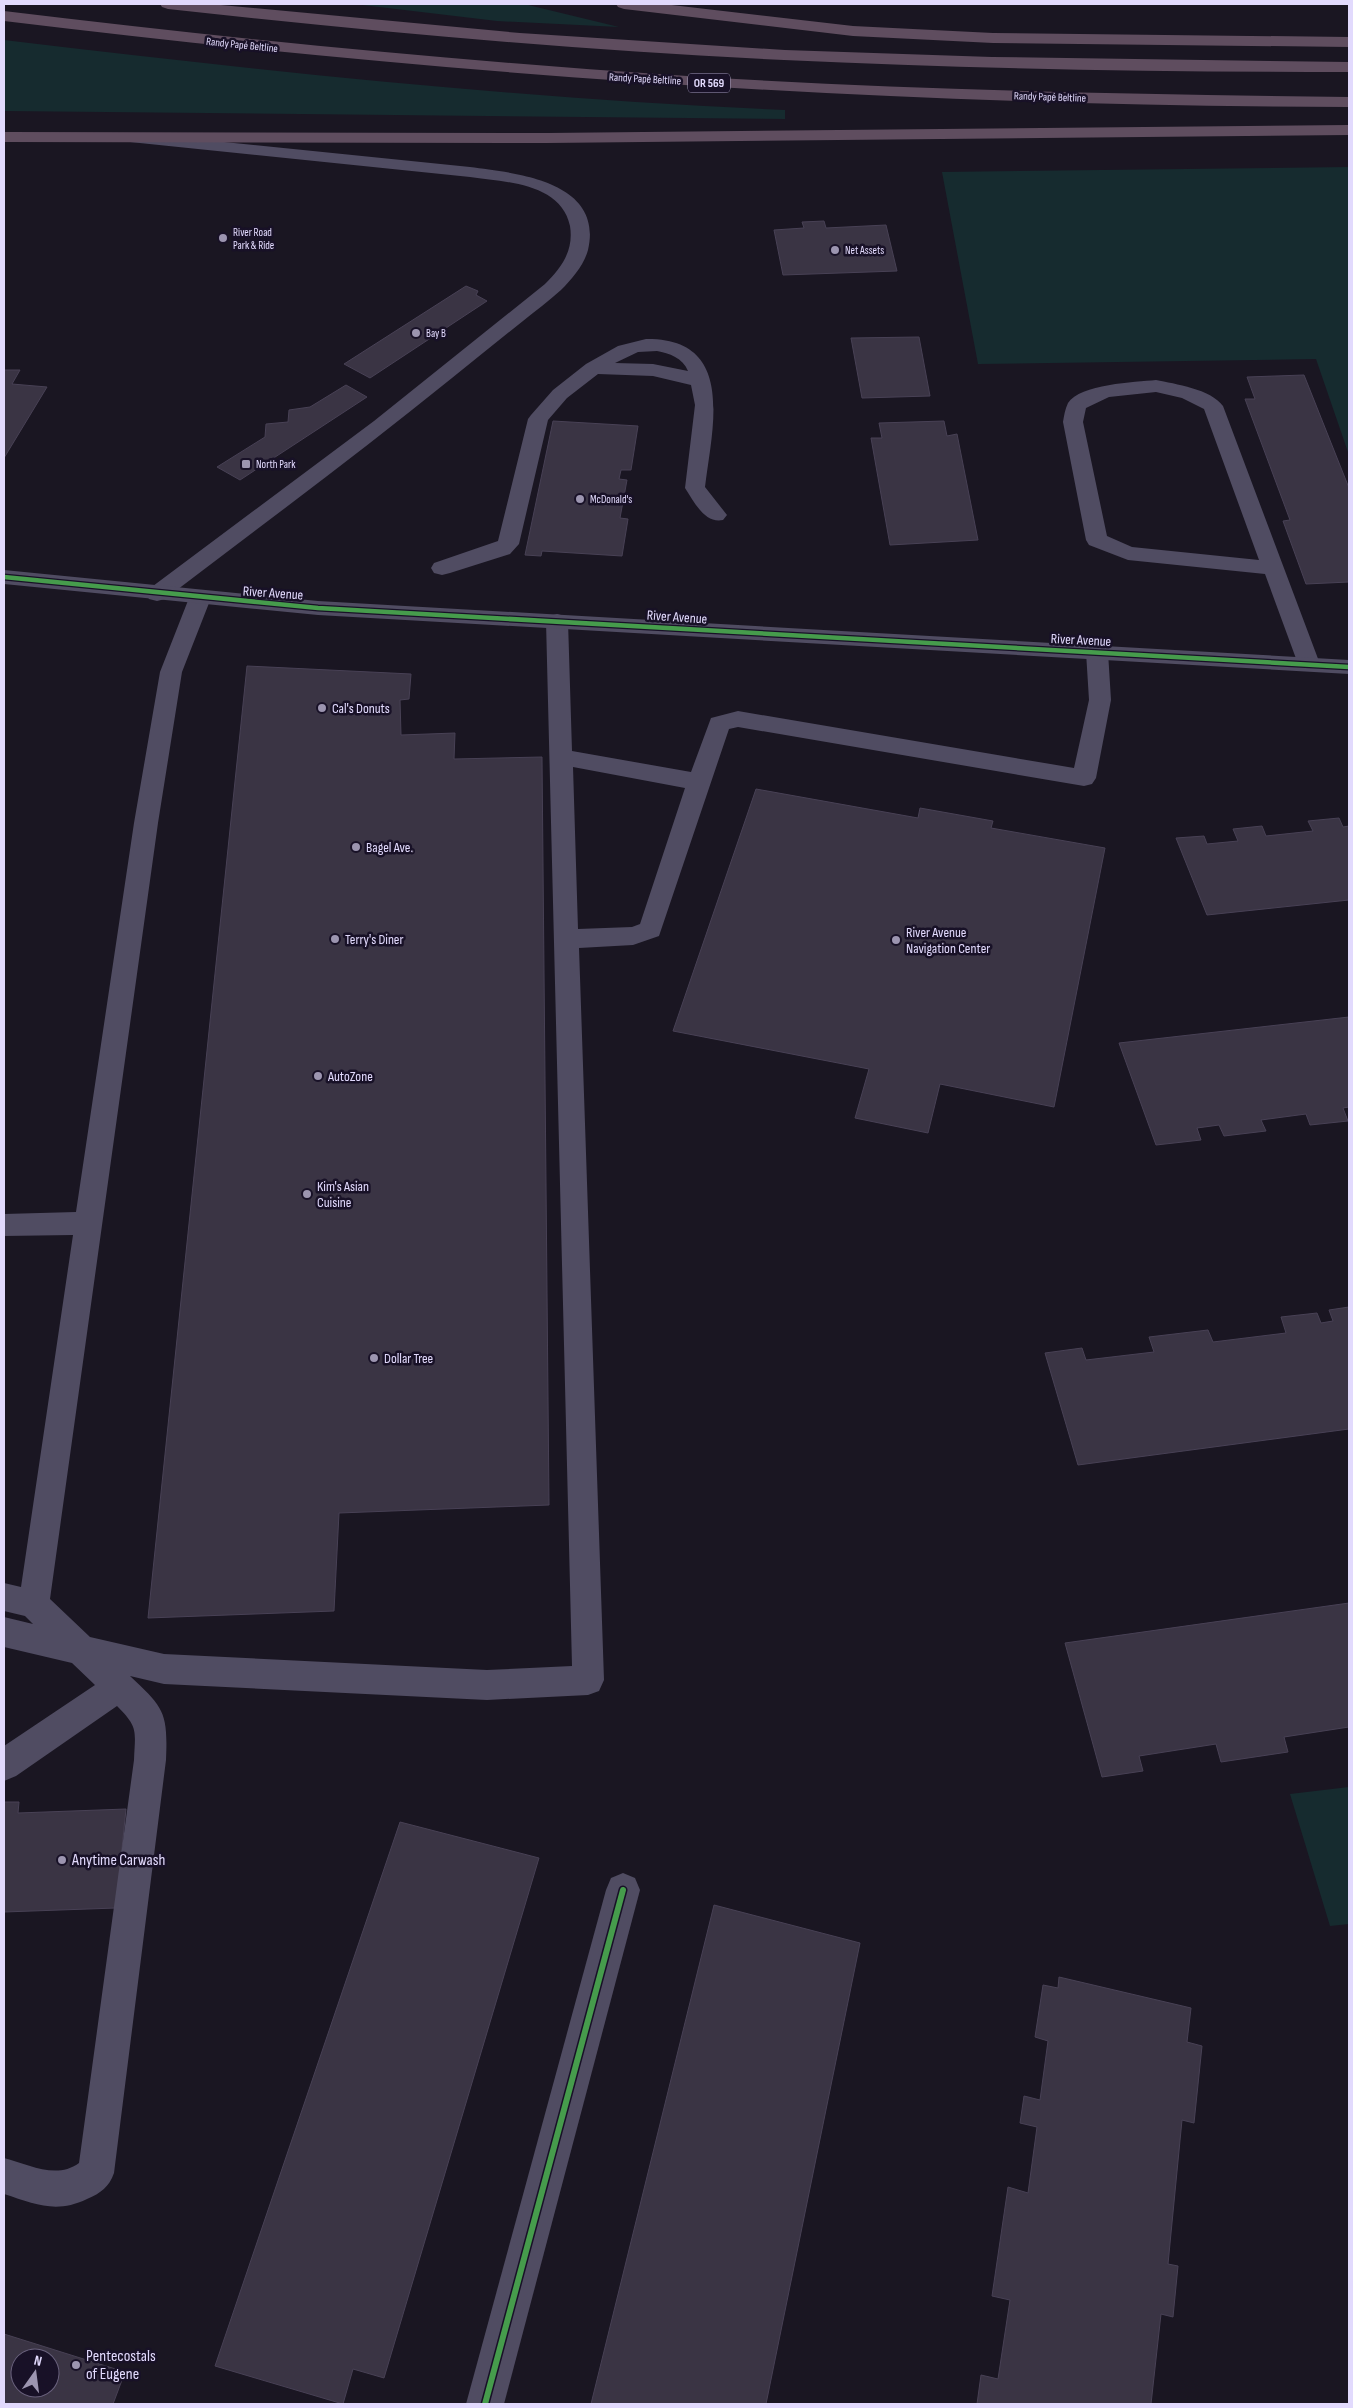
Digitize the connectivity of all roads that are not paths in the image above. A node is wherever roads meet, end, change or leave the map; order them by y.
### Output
1 (168, 4) edge
2 (624, 4) edge
3 (4, 16) edge
4 (1349, 42) edge
5 (1349, 67) edge
6 (1349, 102) edge
7 (1349, 130) edge
8 (4, 137) edge
9 (130, 138) junction
10 (593, 368) junction
11 (700, 381) junction
12 (716, 515) dead end
13 (442, 568) dead end
14 (1273, 568) junction
15 (4, 577) edge
16 (157, 594) junction
17 (200, 598) junction
18 (557, 621) junction
19 (1097, 652) junction
20 (1309, 664) junction
21 (1349, 666) edge
22 (561, 757) junction
23 (699, 782) junction
24 (566, 939) junction
25 (90, 1223) junction
26 (4, 1225) edge
27 (19, 1601) edge
28 (4, 1632) edge
29 (80, 1650) junction
30 (118, 1687) junction
31 (4, 1765) edge
32 (623, 1890) dead end
33 (4, 2176) edge
34 (485, 2404) edge

1 - 5 highway
2 - 4 highway
3 - 6 highway, Randy Papé Beltline / OR 569
7 - 9 highway
8 - 9 highway
9 - 16 street
10 - 11 street
10 - 11 street
10 - 13 street
11 - 12 street
14 - 14 street
14 - 20 street
15 - 16 street, River Avenue
16 - 17 street, River Avenue
17 - 18 street, River Avenue
17 - 25 street
18 - 19 street, River Avenue
18 - 22 street
19 - 20 street, River Avenue
19 - 23 street
20 - 21 street, River Avenue
22 - 23 street
22 - 24 street
23 - 24 street
24 - 29 street
25 - 26 street
25 - 27 street
27 - 29 street
28 - 29 street
29 - 30 street
30 - 31 street
30 - 33 street
32 - 34 street

